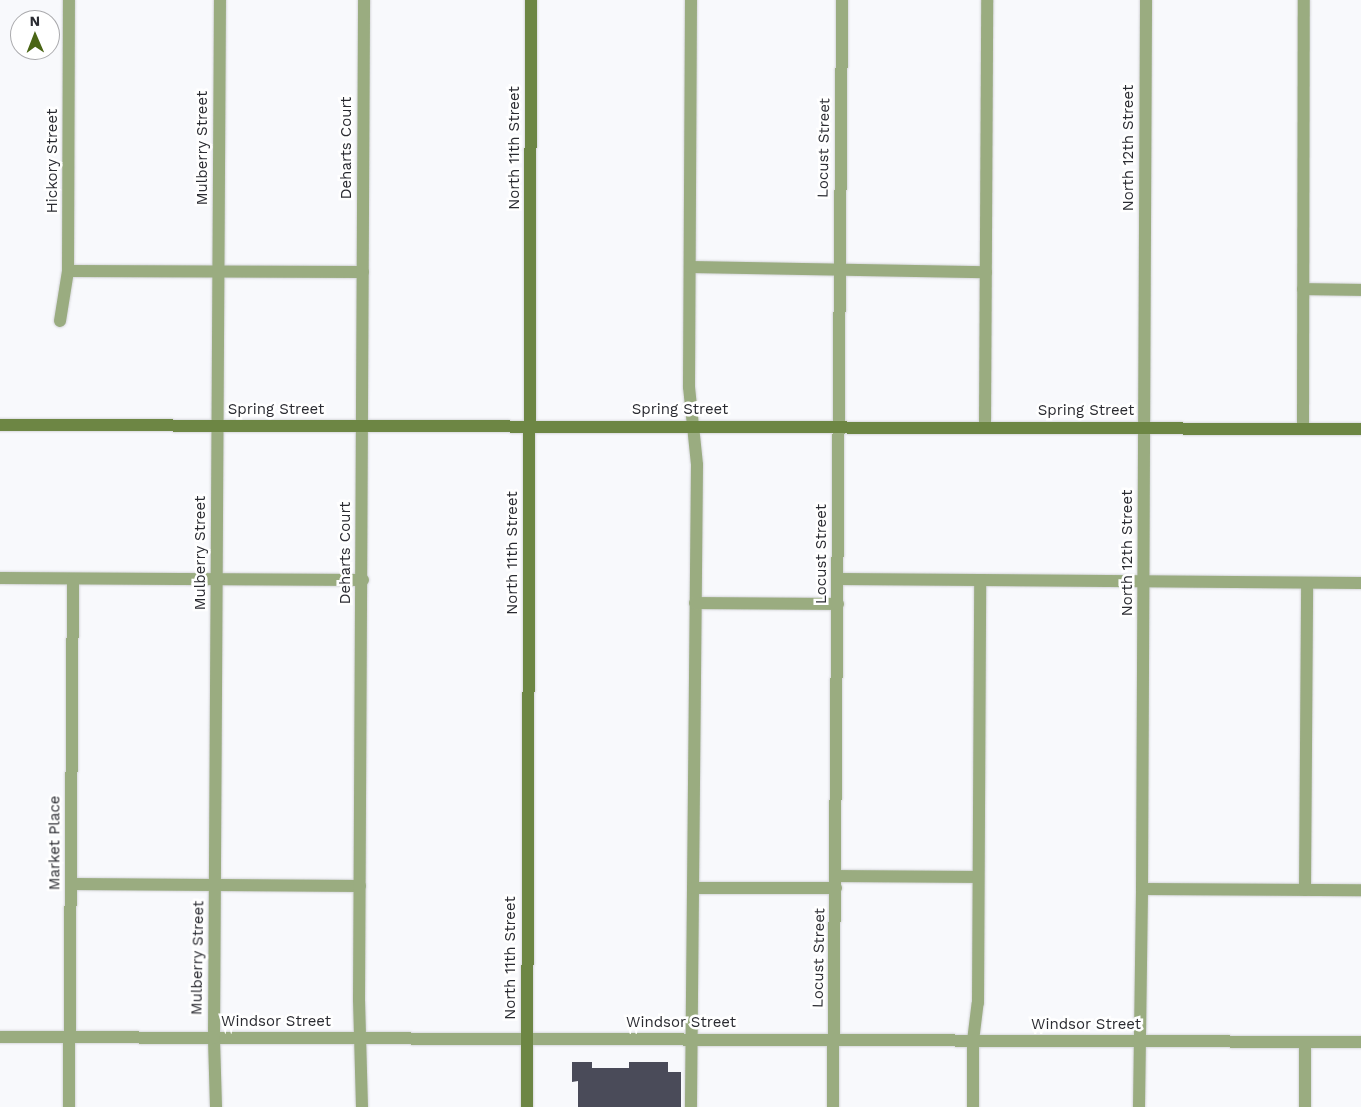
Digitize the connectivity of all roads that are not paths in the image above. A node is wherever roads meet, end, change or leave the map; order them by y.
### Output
1 (69, 0) edge
2 (220, 0) edge
3 (364, 0) edge
4 (532, 0) edge
5 (691, 0) edge
6 (842, 0) edge
7 (987, 0) edge
8 (1146, 0) edge
9 (1304, 0) edge
10 (690, 266) junction
11 (839, 269) junction
12 (68, 271) junction
13 (219, 272) junction
14 (363, 272) junction
15 (986, 272) junction
16 (1303, 289) junction
17 (1361, 290) edge
18 (60, 321) dead end
19 (0, 425) edge
20 (218, 426) junction
21 (363, 426) junction
22 (530, 426) junction
23 (693, 426) junction
24 (837, 426) junction
25 (985, 427) junction
26 (1145, 428) junction
27 (1303, 429) junction
28 (1361, 429) edge
29 (0, 578) edge
30 (72, 579) junction
31 (838, 579) junction
32 (218, 580) junction
33 (362, 580) junction
34 (980, 580) junction
35 (1144, 582) junction
36 (1307, 583) junction
37 (1361, 583) edge
38 (695, 603) junction
39 (838, 604) junction
40 (978, 877) junction
41 (836, 882) junction
42 (71, 884) junction
43 (215, 885) junction
44 (360, 886) junction
45 (693, 888) junction
46 (1142, 889) junction
47 (1306, 890) junction
48 (1361, 890) edge
49 (0, 1037) edge
50 (69, 1038) junction
51 (214, 1038) junction
52 (361, 1038) junction
53 (527, 1039) junction
54 (692, 1039) junction
55 (834, 1040) junction
56 (973, 1041) junction
57 (1140, 1042) junction
58 (1305, 1042) junction
59 (1361, 1042) edge
60 (69, 1107) edge
61 (216, 1107) edge
62 (362, 1107) edge
63 (527, 1107) edge
64 (691, 1107) edge
65 (833, 1107) edge
66 (973, 1107) edge
67 (1139, 1107) edge
68 (1305, 1107) edge

1 - 12 street, Hickory Street
2 - 13 street, Mulberry Street
3 - 14 street, Deharts Court
4 - 22 main road, North 11th Street
5 - 10 street
6 - 11 street, Locust Street
7 - 15 street
8 - 26 street, North 12th Street
9 - 16 street
10 - 11 street
10 - 23 street
11 - 15 street
11 - 24 street, Locust Street
12 - 13 street
12 - 18 street, Hickory Street
13 - 14 street
13 - 20 street, Mulberry Street
14 - 21 street, Deharts Court
15 - 25 street
16 - 17 street
16 - 27 street
19 - 20 main road, Spring Street
20 - 21 main road, Spring Street
20 - 32 street, Mulberry Street
21 - 22 main road, Spring Street
21 - 33 street, Deharts Court
22 - 23 main road, Spring Street
22 - 53 main road, North 11th Street
23 - 24 main road, Spring Street
23 - 38 street
24 - 25 main road, Spring Street
24 - 31 street, Locust Street
25 - 26 main road, Spring Street
26 - 27 main road, Spring Street
26 - 35 street, North 12th Street
27 - 28 main road, Spring Street
29 - 30 street
30 - 32 street
30 - 42 street, Market Place
31 - 34 street
31 - 39 street, Locust Street
32 - 33 street
32 - 43 street, Mulberry Street
33 - 44 street, Deharts Court
34 - 35 street
34 - 40 street
35 - 36 street
35 - 46 street, North 12th Street
36 - 37 street
36 - 47 street
38 - 39 street
38 - 45 street
39 - 41 street, Locust Street
40 - 41 street
40 - 56 street
41 - 45 street
41 - 55 street, Locust Street
42 - 43 street
42 - 50 street, Market Place
43 - 44 street
43 - 51 street, Mulberry Street
44 - 52 street, Deharts Court
45 - 54 street
46 - 47 street
46 - 57 street, North 12th Street
47 - 48 street
49 - 50 street, Windsor Street
50 - 51 street, Windsor Street
50 - 60 street, Market Place
51 - 52 street, Windsor Street
51 - 61 street, Mulberry Street
52 - 53 street, Windsor Street
52 - 62 street, Deharts Court
53 - 54 street, Windsor Street
53 - 63 main road, North 11th Street
54 - 55 street, Windsor Street
54 - 64 street
55 - 56 street, Windsor Street
55 - 65 street, Locust Street
56 - 57 street, Windsor Street
56 - 66 street
57 - 58 street, Windsor Street
57 - 67 street, North 12th Street
58 - 59 street, Windsor Street
58 - 68 street

